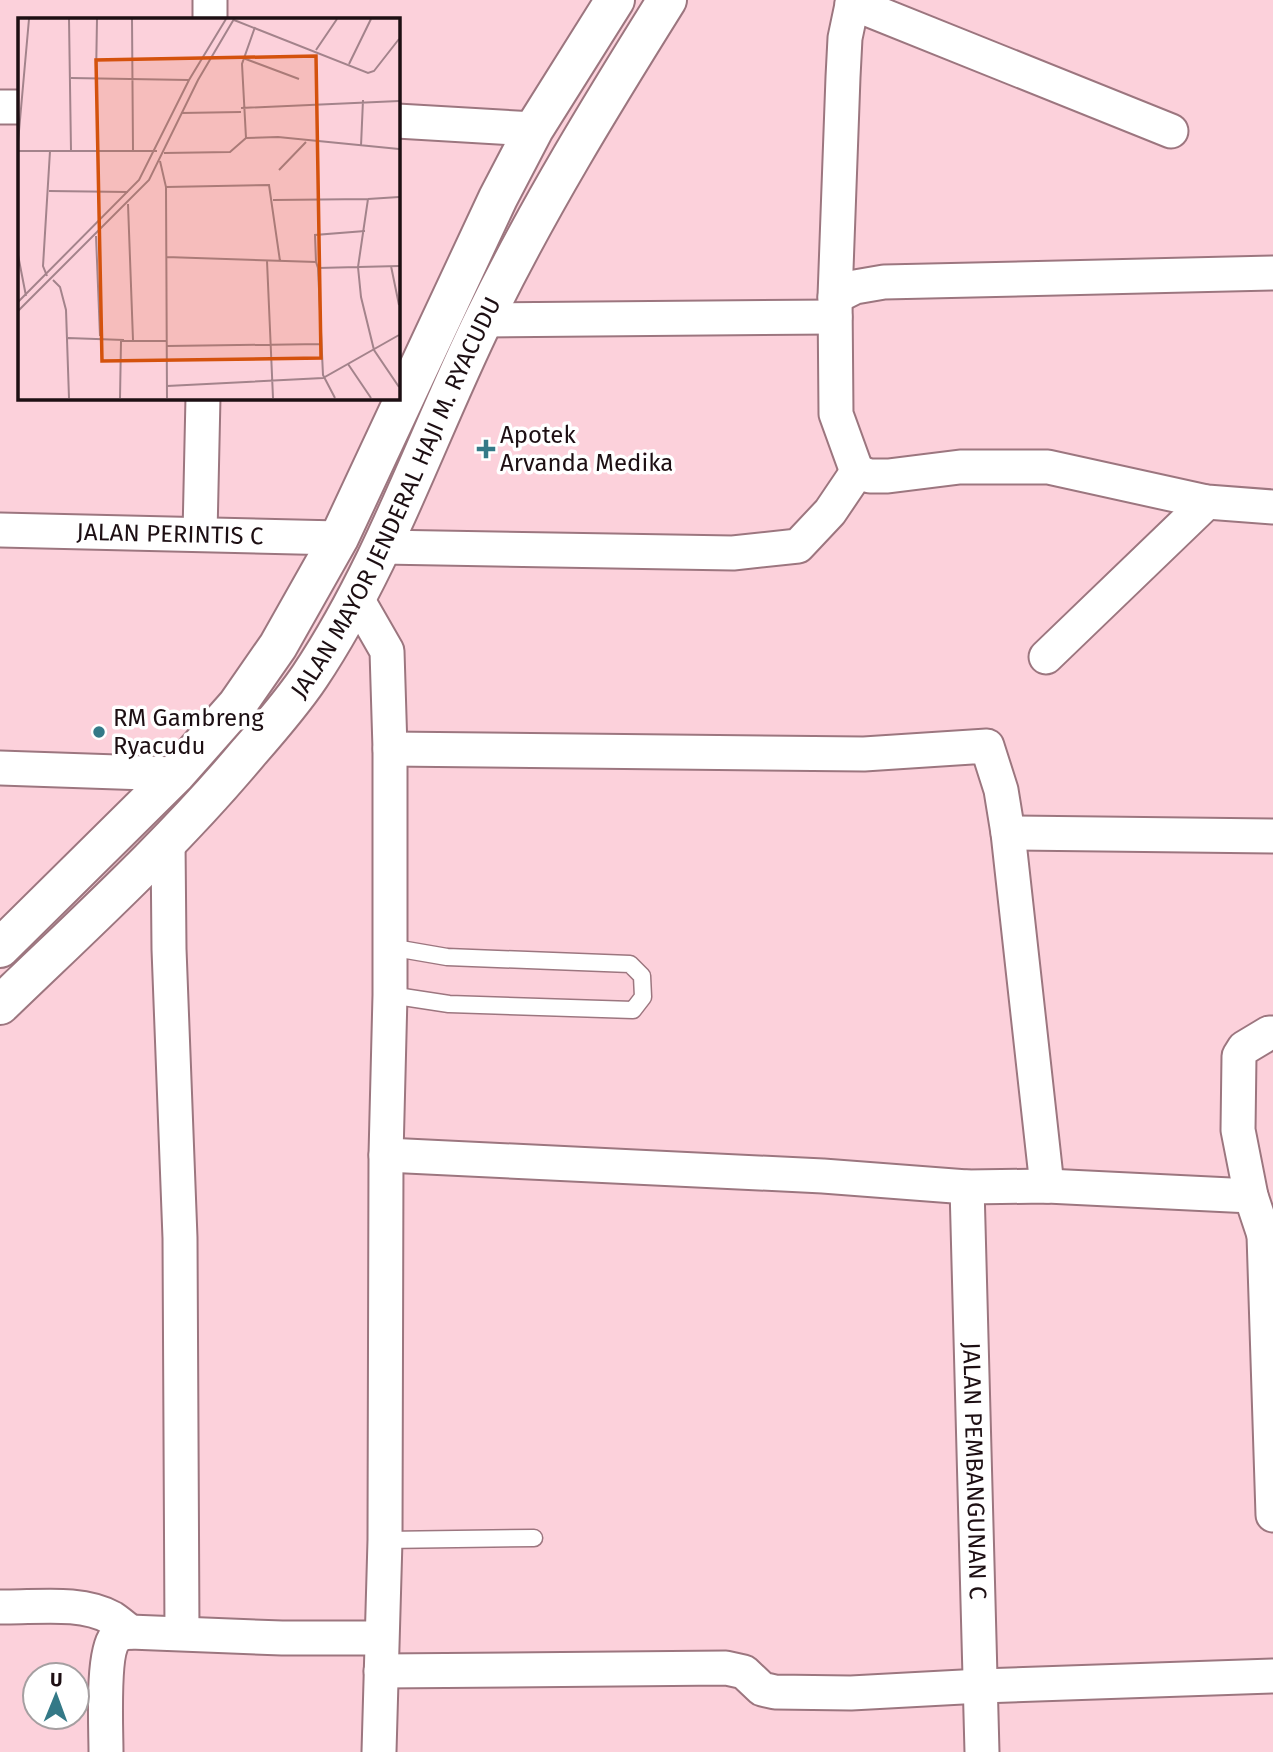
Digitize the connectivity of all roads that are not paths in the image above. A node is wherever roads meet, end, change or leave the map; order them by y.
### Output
1 (210, 0) edge
2 (615, 0) edge
3 (667, 0) edge
4 (852, 2) edge
5 (210, 18) edge
6 (0, 107) edge
7 (18, 107) edge
8 (399, 121) edge
9 (534, 129) junction
10 (1171, 131) dead end
11 (1273, 273) edge
12 (835, 307) junction
13 (484, 320) junction
14 (203, 399) edge
15 (857, 472) junction
16 (1207, 502) junction
17 (1273, 507) edge
18 (0, 530) edge
19 (200, 534) junction
20 (339, 538) junction
21 (382, 547) junction
22 (356, 597) junction
23 (1046, 657) dead end
24 (390, 749) junction
25 (0, 768) edge
26 (176, 774) junction
27 (1008, 832) junction
28 (1273, 836) edge
29 (168, 842) junction
30 (389, 947) junction
31 (0, 948) edge
32 (390, 995) junction
33 (0, 1005) edge
34 (1273, 1033) edge
35 (386, 1155) junction
36 (1047, 1186) junction
37 (968, 1187) junction
38 (1251, 1196) junction
39 (1268, 1234) edge
40 (1273, 1515) edge
41 (534, 1538) dead end
42 (385, 1541) junction
43 (0, 1607) edge
44 (130, 1632) junction
45 (182, 1633) junction
46 (381, 1655) junction
47 (1273, 1676) edge
48 (981, 1686) junction
49 (106, 1752) edge
50 (379, 1752) edge
51 (982, 1752) edge

1 - 5 street
2 - 9 main road, JALAN MAYOR JENDERAL HAJI M. RYACUDU
3 - 13 main road, JALAN MAYOR JENDERAL HAJI M. RYACUDU
4 - 10 street
4 - 12 street
6 - 7 street
8 - 9 street
9 - 20 main road, JALAN MAYOR JENDERAL HAJI M. RYACUDU
11 - 12 street
12 - 13 street
12 - 15 street
13 - 21 main road, JALAN MAYOR JENDERAL HAJI M. RYACUDU
14 - 19 street
15 - 16 street
15 - 21 street
16 - 17 street
16 - 23 street
18 - 19 street, JALAN PERINTIS C
19 - 20 street, JALAN PERINTIS C
20 - 26 main road, JALAN MAYOR JENDERAL HAJI M. RYACUDU
21 - 22 main road, JALAN MAYOR JENDERAL HAJI M. RYACUDU
22 - 24 street
22 - 29 main road, JALAN MAYOR JENDERAL HAJI M. RYACUDU
24 - 27 street
24 - 30 street
25 - 26 street
26 - 31 main road, JALAN MAYOR JENDERAL HAJI M. RYACUDU
27 - 28 street
27 - 36 street
29 - 33 main road, JALAN MAYOR JENDERAL HAJI M. RYACUDU
29 - 45 street
30 - 32 street
30 - 32 lane
32 - 35 street
34 - 38 street
35 - 37 street
35 - 42 street
36 - 37 street
36 - 38 street
37 - 48 street, JALAN PEMBANGUNAN C
38 - 39 street
39 - 40 street
41 - 42 lane
42 - 46 street
43 - 44 street
44 - 45 street
44 - 49 street
45 - 46 street
46 - 48 street
46 - 50 street
47 - 48 street
48 - 51 street, JALAN PEMBANGUNAN C

